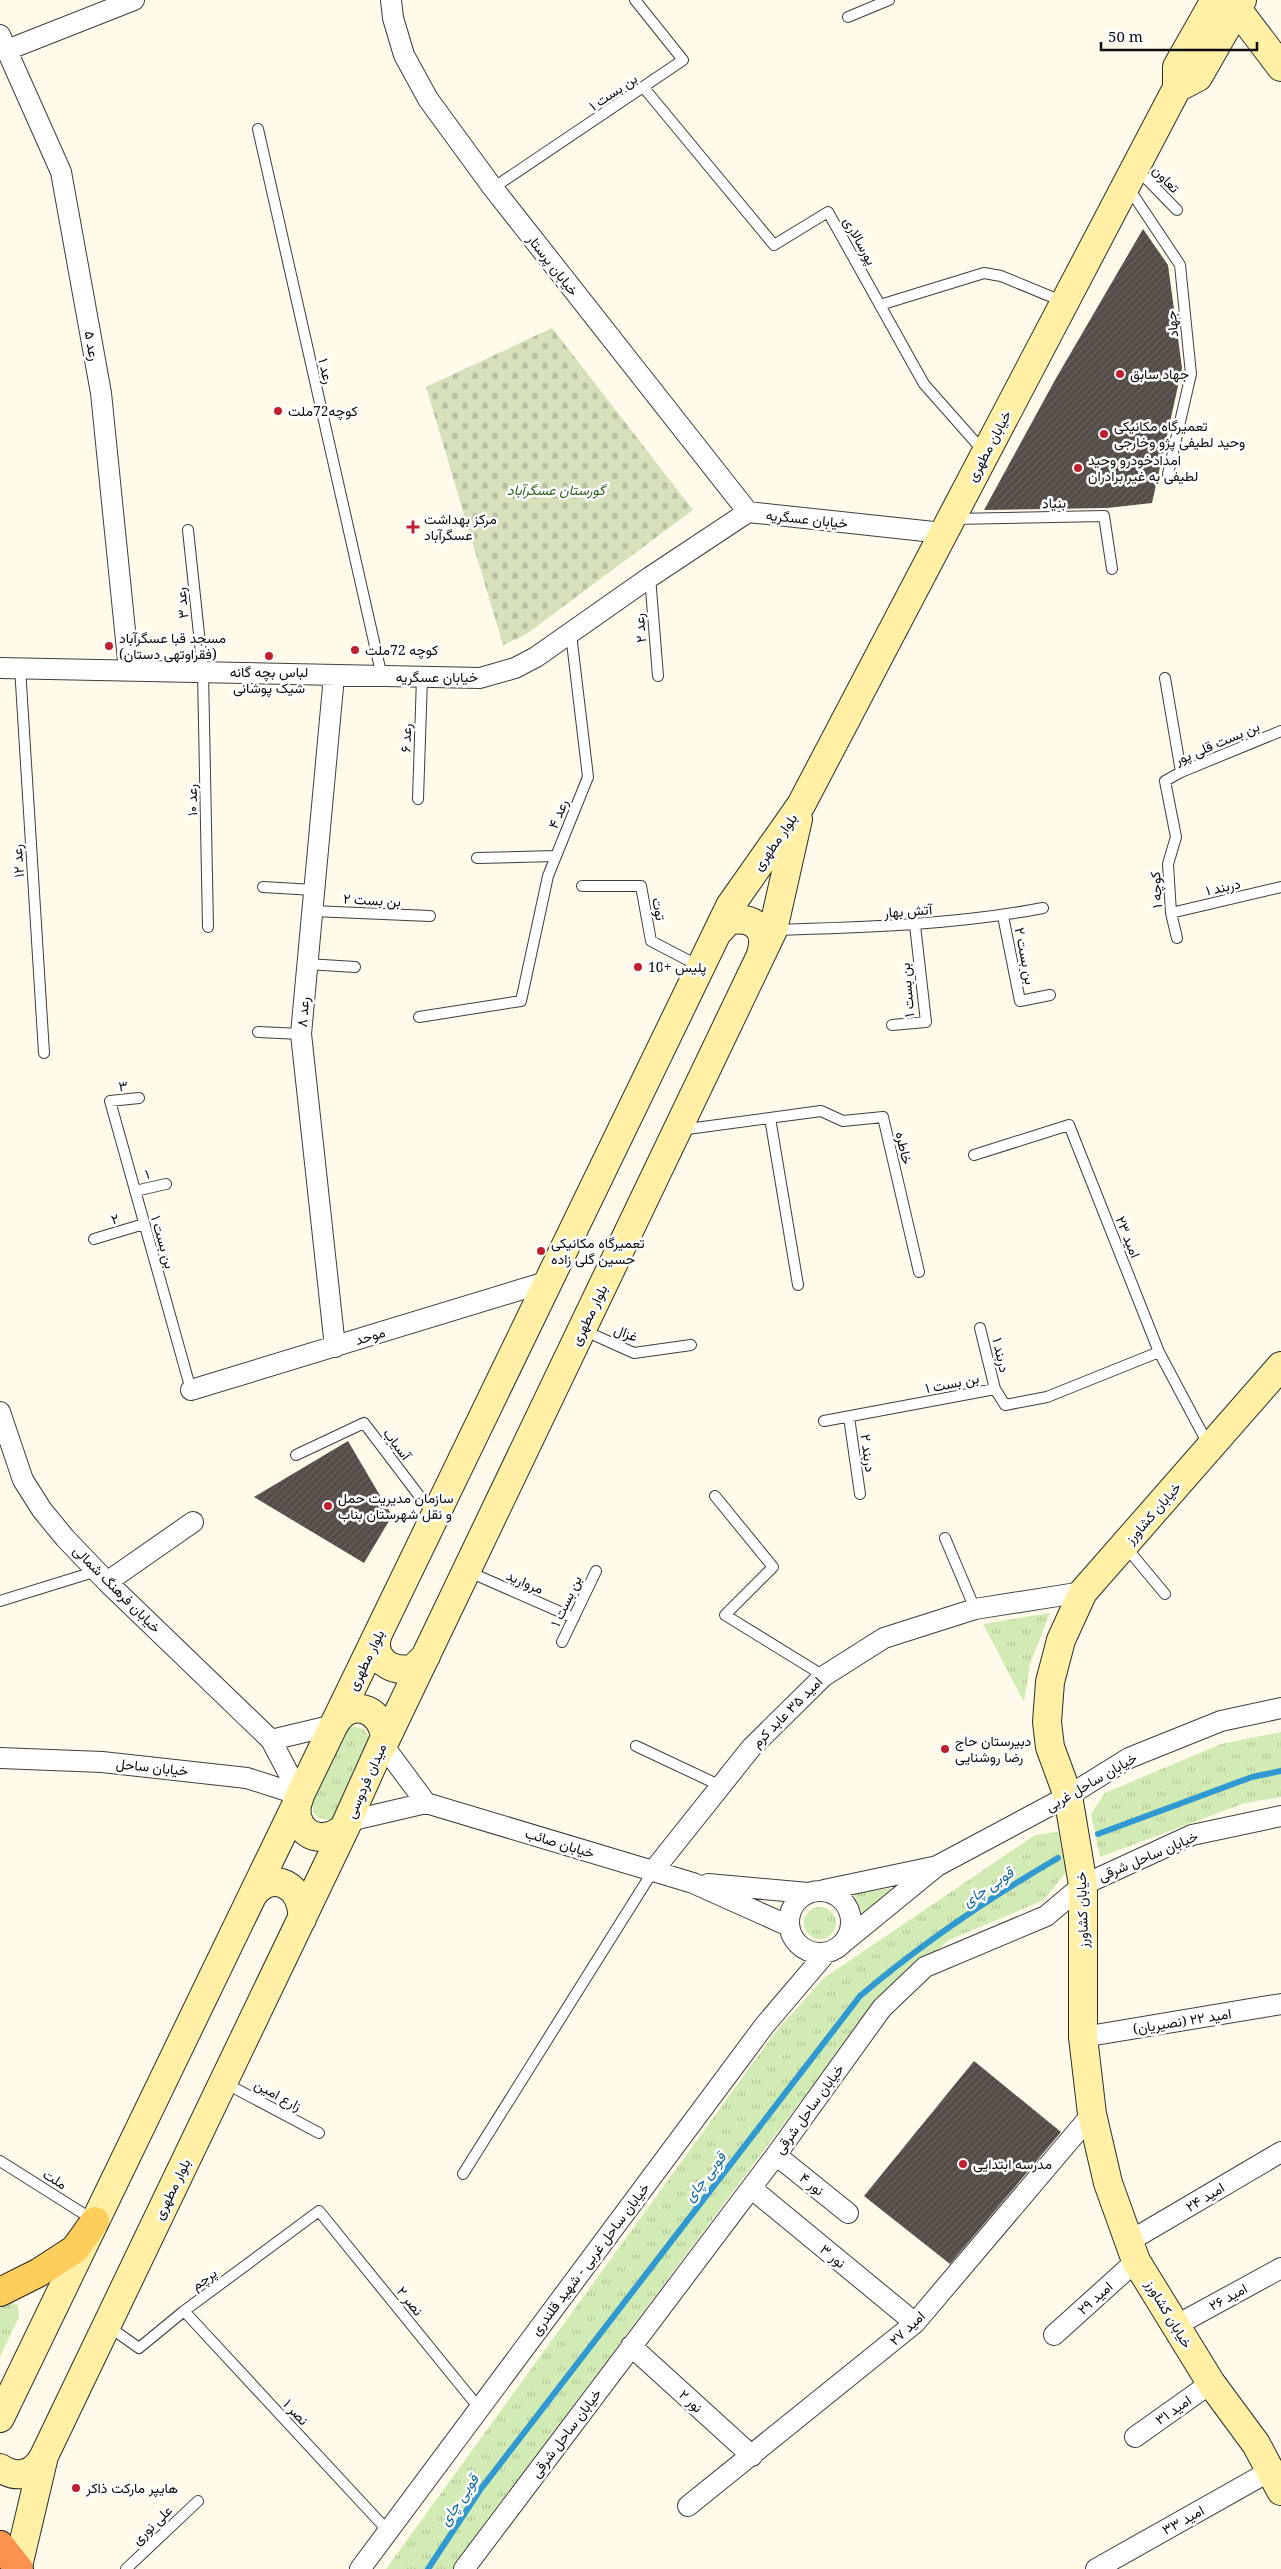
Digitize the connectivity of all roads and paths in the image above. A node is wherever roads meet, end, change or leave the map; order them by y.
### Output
1 (134, 0) edge
2 (391, 0) edge
3 (635, 0) edge
4 (889, 0) edge
5 (1231, 3) edge
6 (848, 18) dead end
7 (3, 43) edge
8 (1280, 64) edge
9 (644, 88) junction
10 (258, 129) dead end
11 (1131, 176) junction
12 (493, 188) junction
13 (1177, 210) dead end
14 (1064, 303) junction
15 (880, 305) junction
16 (986, 454) junction
17 (1168, 474) dead end
18 (748, 512) junction
19 (947, 526) junction
20 (188, 530) dead end
21 (1112, 569) dead end
22 (650, 577) junction
23 (571, 634) junction
24 (0, 668) edge
25 (20, 668) junction
26 (129, 670) junction
27 (203, 672) junction
28 (334, 676) junction
29 (658, 676) dead end
30 (382, 677) junction
31 (422, 678) junction
32 (1166, 678) dead end
33 (1281, 732) edge
34 (1181, 772) junction
35 (1165, 781) joint
36 (418, 799) dead end
37 (801, 805) junction
38 (556, 856) junction
39 (477, 858) dead end
40 (582, 886) dead end
41 (263, 887) dead end
42 (1281, 887) edge
43 (314, 890) junction
44 (1044, 908) dead end
45 (312, 911) junction
46 (1171, 913) junction
47 (430, 916) dead end
48 (1004, 916) junction
49 (914, 925) junction
50 (208, 927) dead end
51 (773, 930) junction
52 (717, 933) junction
53 (1177, 938) dead end
54 (761, 954) junction
55 (307, 964) junction
56 (700, 966) junction
57 (355, 967) dead end
58 (1050, 995) dead end
59 (419, 1016) dead end
60 (892, 1025) dead end
61 (258, 1032) dead end
62 (301, 1034) junction
63 (44, 1053) dead end
64 (139, 1098) dead end
65 (110, 1101) joint
66 (770, 1118) junction
67 (677, 1131) junction
68 (974, 1155) dead end
69 (166, 1184) dead end
70 (135, 1191) junction
71 (144, 1224) junction
72 (94, 1239) dead end
73 (919, 1272) dead end
74 (549, 1280) junction
75 (798, 1285) dead end
76 (980, 1328) dead end
77 (582, 1329) junction
78 (691, 1344) dead end
79 (335, 1347) junction
80 (1159, 1352) junction
81 (1281, 1366) edge
82 (995, 1389) junction
83 (191, 1390) joint
84 (0, 1412) edge
85 (849, 1417) junction
86 (824, 1421) dead end
87 (1210, 1447) junction
88 (296, 1455) dead end
89 (860, 1494) dead end
90 (715, 1496) dead end
91 (435, 1516) junction
92 (193, 1522) dead end
93 (945, 1538) dead end
94 (1124, 1545) junction
95 (466, 1571) junction
96 (596, 1571) dead end
97 (102, 1576) junction
98 (1084, 1592) junction
99 (1165, 1594) dead end
100 (0, 1601) edge
101 (975, 1610) junction
102 (574, 1618) junction
103 (378, 1634) junction
104 (562, 1642) dead end
105 (426, 1656) junction
106 (824, 1676) junction
107 (1281, 1708) edge
108 (334, 1725) junction
109 (271, 1740) junction
110 (383, 1746) junction
111 (636, 1746) dead end
112 (0, 1758) edge
113 (721, 1786) junction
114 (300, 1795) junction
115 (1068, 1796) junction
116 (426, 1803) junction
117 (1281, 1816) edge
118 (349, 1821) junction
119 (937, 1866) junction
120 (653, 1871) junction
121 (693, 1883) junction
122 (1083, 1885) junction
123 (816, 1891) junction
124 (252, 1896) junction
125 (302, 1919) junction
126 (789, 1926) junction
127 (844, 1942) junction
128 (826, 1953) junction
129 (1281, 2004) edge
130 (1083, 2037) junction
131 (223, 2082) junction
132 (1092, 2114) junction
133 (319, 2133) dead end
134 (1281, 2152) edge
135 (776, 2154) junction
136 (0, 2161) edge
137 (463, 2174) dead end
138 (750, 2188) junction
139 (319, 2211) joint
140 (848, 2213) dead end
141 (95, 2221) junction
142 (1132, 2251) junction
143 (1281, 2268) edge
144 (0, 2292) edge
145 (184, 2311) junction
146 (915, 2324) junction
147 (107, 2326) junction
148 (1175, 2326) junction
149 (1054, 2335) dead end
150 (631, 2346) junction
151 (1211, 2383) junction
152 (479, 2408) junction
153 (0, 2418) edge
154 (1135, 2437) dead end
155 (1268, 2443) edge
156 (44, 2456) junction
157 (752, 2456) junction
158 (0, 2468) edge
159 (1276, 2481) edge
160 (198, 2501) dead end
161 (688, 2506) dead end
162 (388, 2531) junction
163 (0, 2545) edge
164 (18, 2568) edge
165 (126, 2569) edge
166 (360, 2569) edge
167 (464, 2569) edge
168 (1096, 2569) edge

1 - 7 street
2 - 12 street, خیابان پرستار
3 - 9 lane, بن بست ۱
4 - 6 lane
5 - 8 main road
5 - 11 main road, خیابان مطهری
7 - 26 street, رعد ۵
9 - 12 lane, بن بست ۱
9 - 15 lane, پورسالاری
10 - 30 lane, رعد ۱
11 - 13 lane, تعاون
11 - 14 main road, خیابان مطهری
11 - 17 lane, جهاد
12 - 18 street, خیابان پرستار
14 - 15 lane
14 - 16 main road, خیابان مطهری
15 - 16 lane, پورسالاری
16 - 19 main road, خیابان مطهری
18 - 19 street, خیابان عسگریه
18 - 22 street, خیابان عسگریه
19 - 21 lane, بنیاد
19 - 37 main road, خیابان مطهری
20 - 27 lane, رعد ۳
22 - 23 street, خیابان عسگریه
22 - 29 lane, رعد ۲
23 - 31 street, خیابان عسگریه
23 - 38 lane, رعد ۴
24 - 25 street, خیابان عسگریه
25 - 26 street, خیابان عسگریه
25 - 63 lane, رعد ۱۲
26 - 27 street, خیابان عسگریه
27 - 28 street, خیابان عسگریه
27 - 50 lane, رعد ۱۰
28 - 30 street, خیابان عسگریه
28 - 43 street, رعد ۸
30 - 31 street, خیابان عسگریه
31 - 36 lane, رعد ۶
32 - 34 lane
33 - 34 lane, بن بست قلی پور
34 - 35 lane, بن بست قلی پور
35 - 46 lane, کوچه ۱
37 - 51 main road, بلوار مطهری
37 - 52 main road, بلوار مطهری
38 - 39 lane
38 - 59 lane, رعد ۴
40 - 56 lane, توت
41 - 43 lane
42 - 46 lane, دربند ۱
43 - 45 street, رعد ۸
44 - 48 lane, آتش بهار
45 - 47 lane, بن بست ۲
45 - 55 street, رعد ۸
46 - 53 lane, کوچه ۱
48 - 49 lane, آتش بهار
48 - 58 lane, بن بست ۲
49 - 51 lane, آتش بهار
49 - 60 lane, بن بست ۱
51 - 54 main road, بلوار مطهری
52 - 54 main road
52 - 56 main road, بلوار مطهری
54 - 67 main road, بلوار مطهری
55 - 57 lane
55 - 62 street, رعد ۸
56 - 74 main road, بلوار مطهری
61 - 62 lane
62 - 79 street, رعد ۸
64 - 65 lane, ۳
65 - 70 lane, بن بست ۱
66 - 67 lane, خاطره
66 - 73 lane, خاطره
66 - 75 lane
67 - 77 main road, بلوار مطهری
68 - 80 lane, امید ۲۳
69 - 70 lane, ۱
70 - 71 lane, بن بست ۱
71 - 72 lane, ۲
71 - 83 lane, بن بست ۱
74 - 79 street, موحد
74 - 91 main road, بلوار مطهری
76 - 82 lane, دربند ۱
77 - 78 lane, غزال
77 - 95 main road, بلوار مطهری
79 - 83 street, موحد
80 - 82 lane, بن بست ۱
80 - 87 lane, امید ۲۳
81 - 87 main road, خیابان کشاورز
82 - 85 lane, بن بست ۱
84 - 97 street, خیابان فرهنگ شمالی
85 - 86 lane, بن بست ۱
85 - 89 lane, دربند ۲
87 - 94 main road, خیابان کشاورز
88 - 91 lane, آسیاب
90 - 106 lane
91 - 103 main road, بلوار مطهری
92 - 97 street
93 - 101 lane
94 - 98 main road, خیابان کشاورز
94 - 99 lane
95 - 102 lane, مروارید
95 - 105 main road, بلوار مطهری
96 - 102 lane, بن بست ۱
97 - 100 lane
97 - 109 street, خیابان فرهنگ شمالی
98 - 101 street, امید ۳۵ عابد کرم
98 - 115 main road, خیابان کشاورز
101 - 106 street, امید ۳۵ عابد کرم
102 - 104 lane, بن بست ۱
103 - 105 main road
103 - 108 main road, بلوار مطهری
105 - 110 main road, بلوار مطهری
106 - 113 street, امید ۳۵ عابد کرم
107 - 115 street, خیابان ساحل غربی
108 - 109 street
108 - 110 main road, میدان فردوسی
108 - 114 main road, میدان فردوسی
109 - 114 street, خیابان فرهنگ شمالی
110 - 116 street
110 - 118 main road, میدان فردوسی
111 - 113 lane
112 - 114 street, خیابان ساحل
113 - 120 street, امید ۳۵ عابد کرم
114 - 118 main road, میدان فردوسی
114 - 124 main road
115 - 119 street, خیابان ساحل غربی
115 - 122 main road, خیابان کشاورز
116 - 118 street, خیابان صائب
116 - 120 street, خیابان صائب
117 - 122 street, خیابان ساحل شرقی
118 - 125 main road, بلوار مطهری
119 - 123 street, خیابان ساحل غربی
119 - 127 street, خیابان ساحل غربی
120 - 121 street, خیابان صائب
120 - 137 lane
121 - 123 street, خیابان صائب
121 - 126 street, خیابان صائب
122 - 130 main road, خیابان کشاورز
122 - 135 street, خیابان ساحل شرقی
123 - 126 street
123 - 127 street
124 - 125 main road
124 - 141 main road
125 - 131 main road, بلوار مطهری
126 - 128 street
127 - 128 street
128 - 152 street, خیابان ساحل غربی - شهید قلندری
129 - 130 street, امید ۲۲ (نصیریان)
130 - 132 main road, خیابان کشاورز
131 - 133 lane, زارع امین
131 - 147 main road, بلوار مطهری
132 - 142 main road, خیابان کشاورز
132 - 146 street, امید ۲۷
134 - 142 street, امید ۲۴
135 - 138 street, خیابان ساحل شرقی
135 - 140 street, نور ۴
136 - 141 lane, ملت
138 - 146 street, نور ۳
138 - 150 street, خیابان ساحل شرقی
139 - 145 lane, پرچم
139 - 152 lane, نصر ۲
141 - 144 main road
141 - 153 main road
142 - 148 main road, خیابان کشاورز
142 - 149 street, امید ۲۹
143 - 148 street, امید ۲۶
145 - 147 lane, پرچم
145 - 162 lane, نصر ۱
146 - 157 street, امید ۲۷
147 - 156 main road, بلوار مطهری
148 - 151 main road, خیابان کشاورز
150 - 157 street, نور ۲
150 - 167 street, خیابان ساحل شرقی
151 - 154 street, امید ۳۱
151 - 155 main road, خیابان کشاورز
152 - 162 street, خیابان ساحل غربی - شهید قلندری
155 - 159 main road, خیابان کشاورز
156 - 158 main road
156 - 164 main road, بلوار مطهری
157 - 161 street, امید ۲۷
159 - 168 street, امید ۳۳
160 - 165 lane, علی نوری
162 - 166 street, خیابان ساحل غربی - شهید قلندری
163 - 164 highway

